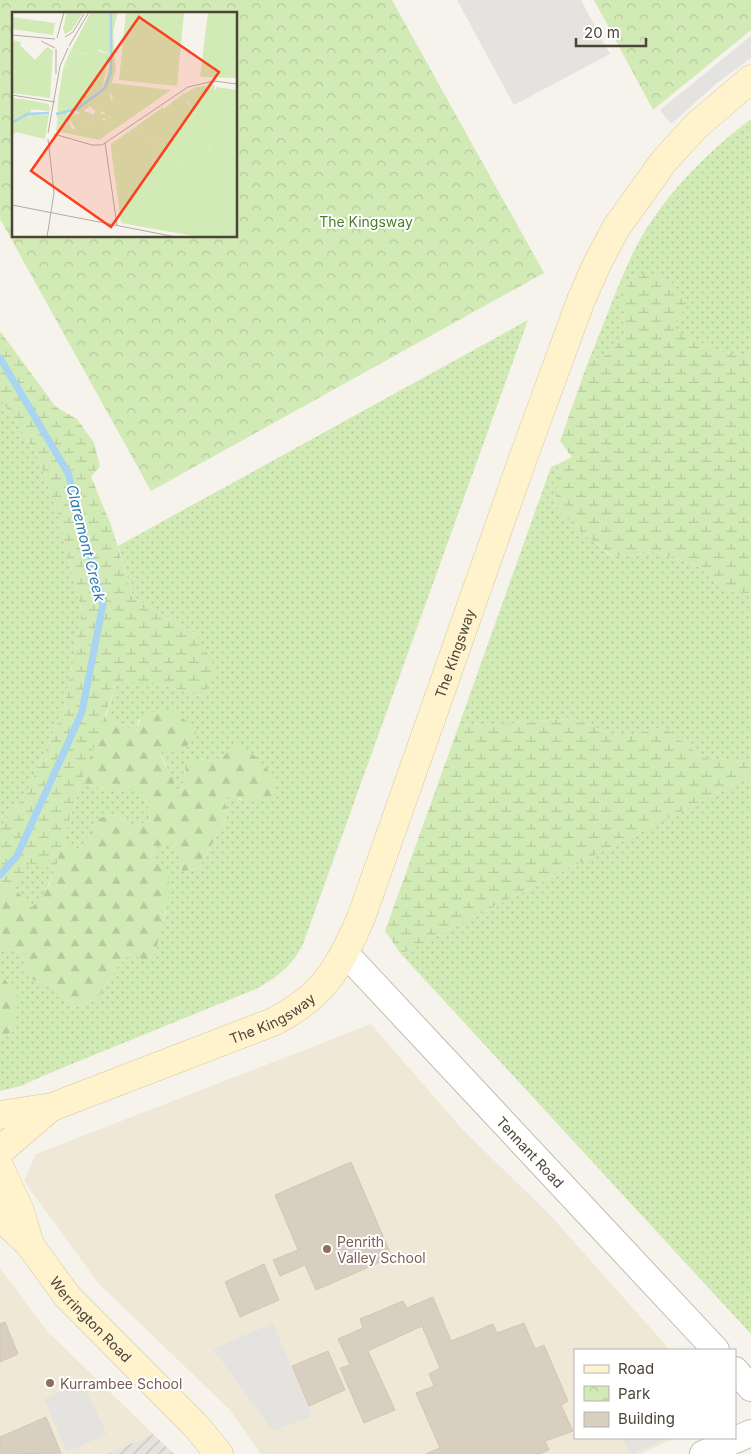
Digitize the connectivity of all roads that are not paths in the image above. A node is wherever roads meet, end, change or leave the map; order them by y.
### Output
1 (751, 79) edge
2 (345, 954) junction
3 (52, 1107) junction
4 (0, 1115) edge
5 (0, 1151) edge
6 (0, 1168) edge
7 (0, 1216) edge
8 (30, 1245) junction
9 (715, 1349) edge
10 (736, 1371) edge
11 (751, 1388) edge
12 (751, 1433) edge
13 (219, 1454) edge
14 (703, 1454) edge

1 - 2 street, The Kingsway
2 - 3 street, The Kingsway
2 - 9 street, Tennant Road
3 - 4 street, The Kingsway
3 - 5 street, The Kingsway
6 - 8 street, Werrington Road
7 - 8 street, Werrington Road
8 - 13 street, Werrington Road
10 - 11 street
12 - 14 street

